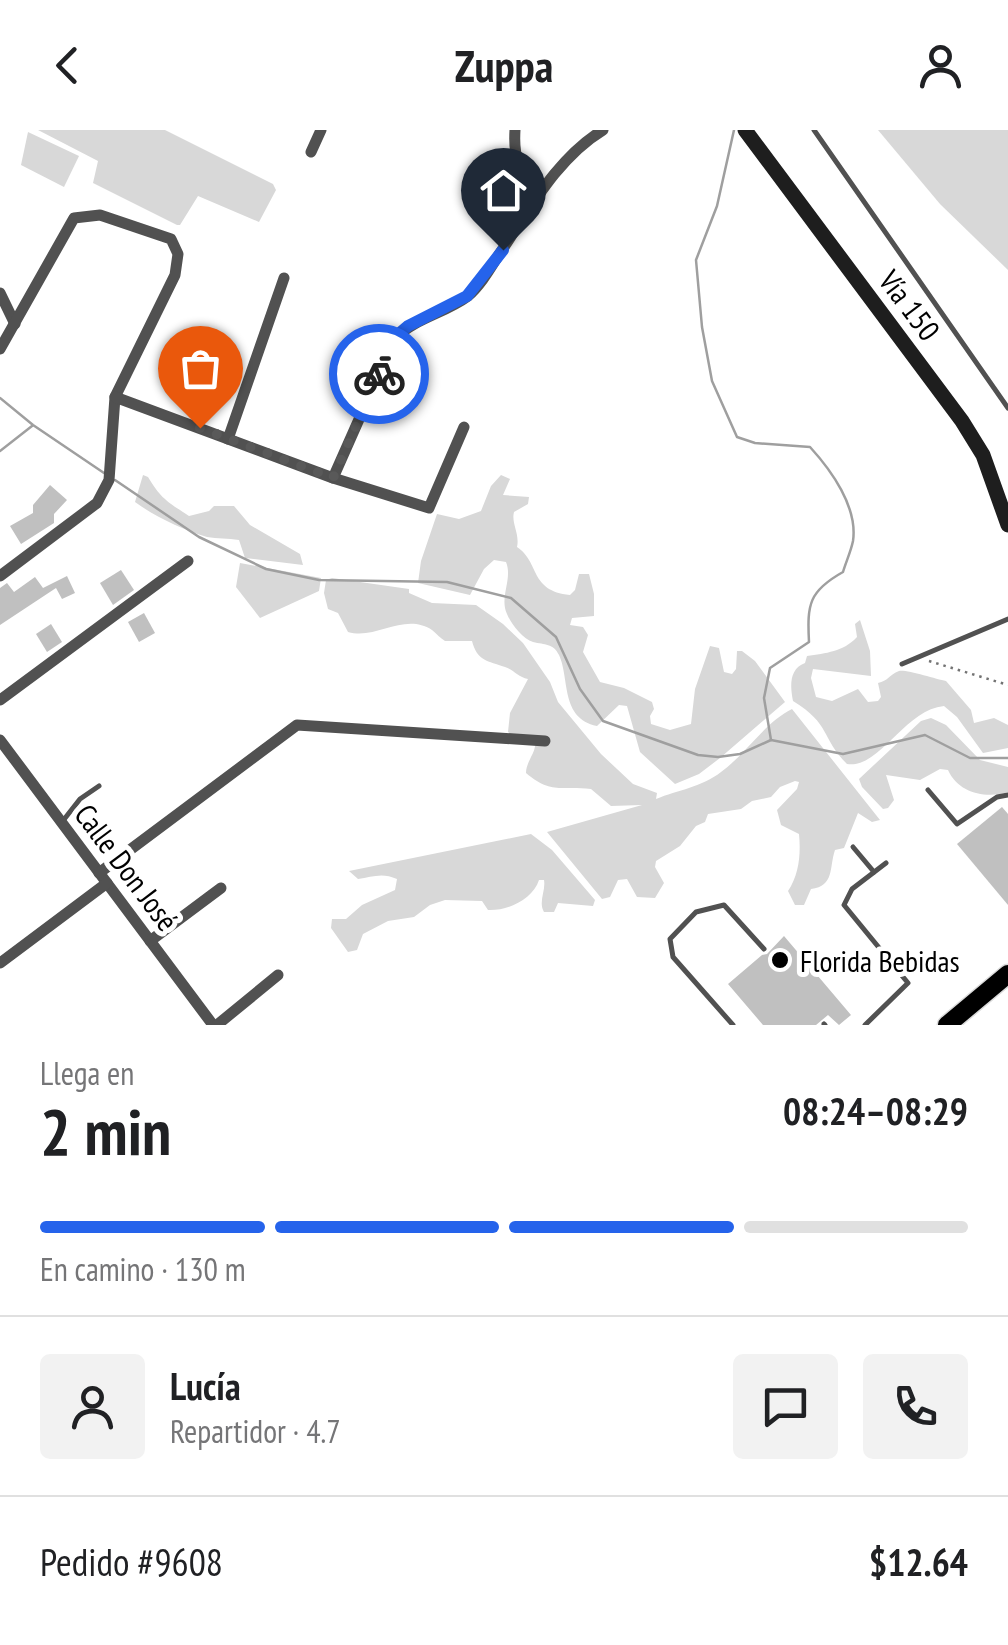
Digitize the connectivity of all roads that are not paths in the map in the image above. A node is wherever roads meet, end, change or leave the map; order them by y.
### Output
1 (322, 130) edge
2 (514, 130) edge
3 (603, 130) edge
4 (745, 130) edge
5 (814, 130) edge
6 (311, 152) dead end
7 (540, 194) junction
8 (284, 278) dead end
9 (0, 292) edge
10 (14, 324) junction
11 (0, 349) edge
12 (115, 397) junction
13 (1008, 408) edge
14 (464, 427) dead end
15 (228, 439) junction
16 (333, 478) junction
17 (1008, 524) edge
18 (188, 561) dead end
19 (0, 576) edge
20 (1008, 619) edge
21 (902, 664) dead end
22 (0, 700) edge
23 (0, 741) edge
24 (544, 741) dead end
25 (99, 786) dead end
26 (928, 790) dead end
27 (1008, 795) edge
28 (62, 823) junction
29 (853, 847) dead end
30 (886, 862) dead end
31 (874, 872) junction
32 (103, 878) junction
33 (222, 888) dead end
34 (150, 941) junction
35 (764, 949) dead end
36 (0, 963) edge
37 (278, 974) dead end
38 (1008, 974) edge
39 (215, 1025) edge
40 (732, 1025) edge
41 (865, 1025) edge
42 (948, 1025) edge

1 - 6 street
2 - 7 street
3 - 7 street
4 - 17 main road, Vía 150
5 - 13 lane
7 - 16 street
8 - 15 street
9 - 10 street
10 - 11 street
10 - 12 street
12 - 15 street
12 - 19 street
14 - 16 street
15 - 16 street
18 - 22 street
20 - 21 lane
23 - 28 street, Calle Don José
24 - 32 street
25 - 28 lane
26 - 27 lane
28 - 32 street, Calle Don José
29 - 31 lane
30 - 31 lane
31 - 41 lane
32 - 34 street, Calle Don José
32 - 36 street
33 - 34 street
34 - 39 street, Calle Don José
35 - 40 lane
37 - 39 street
38 - 42 main road

